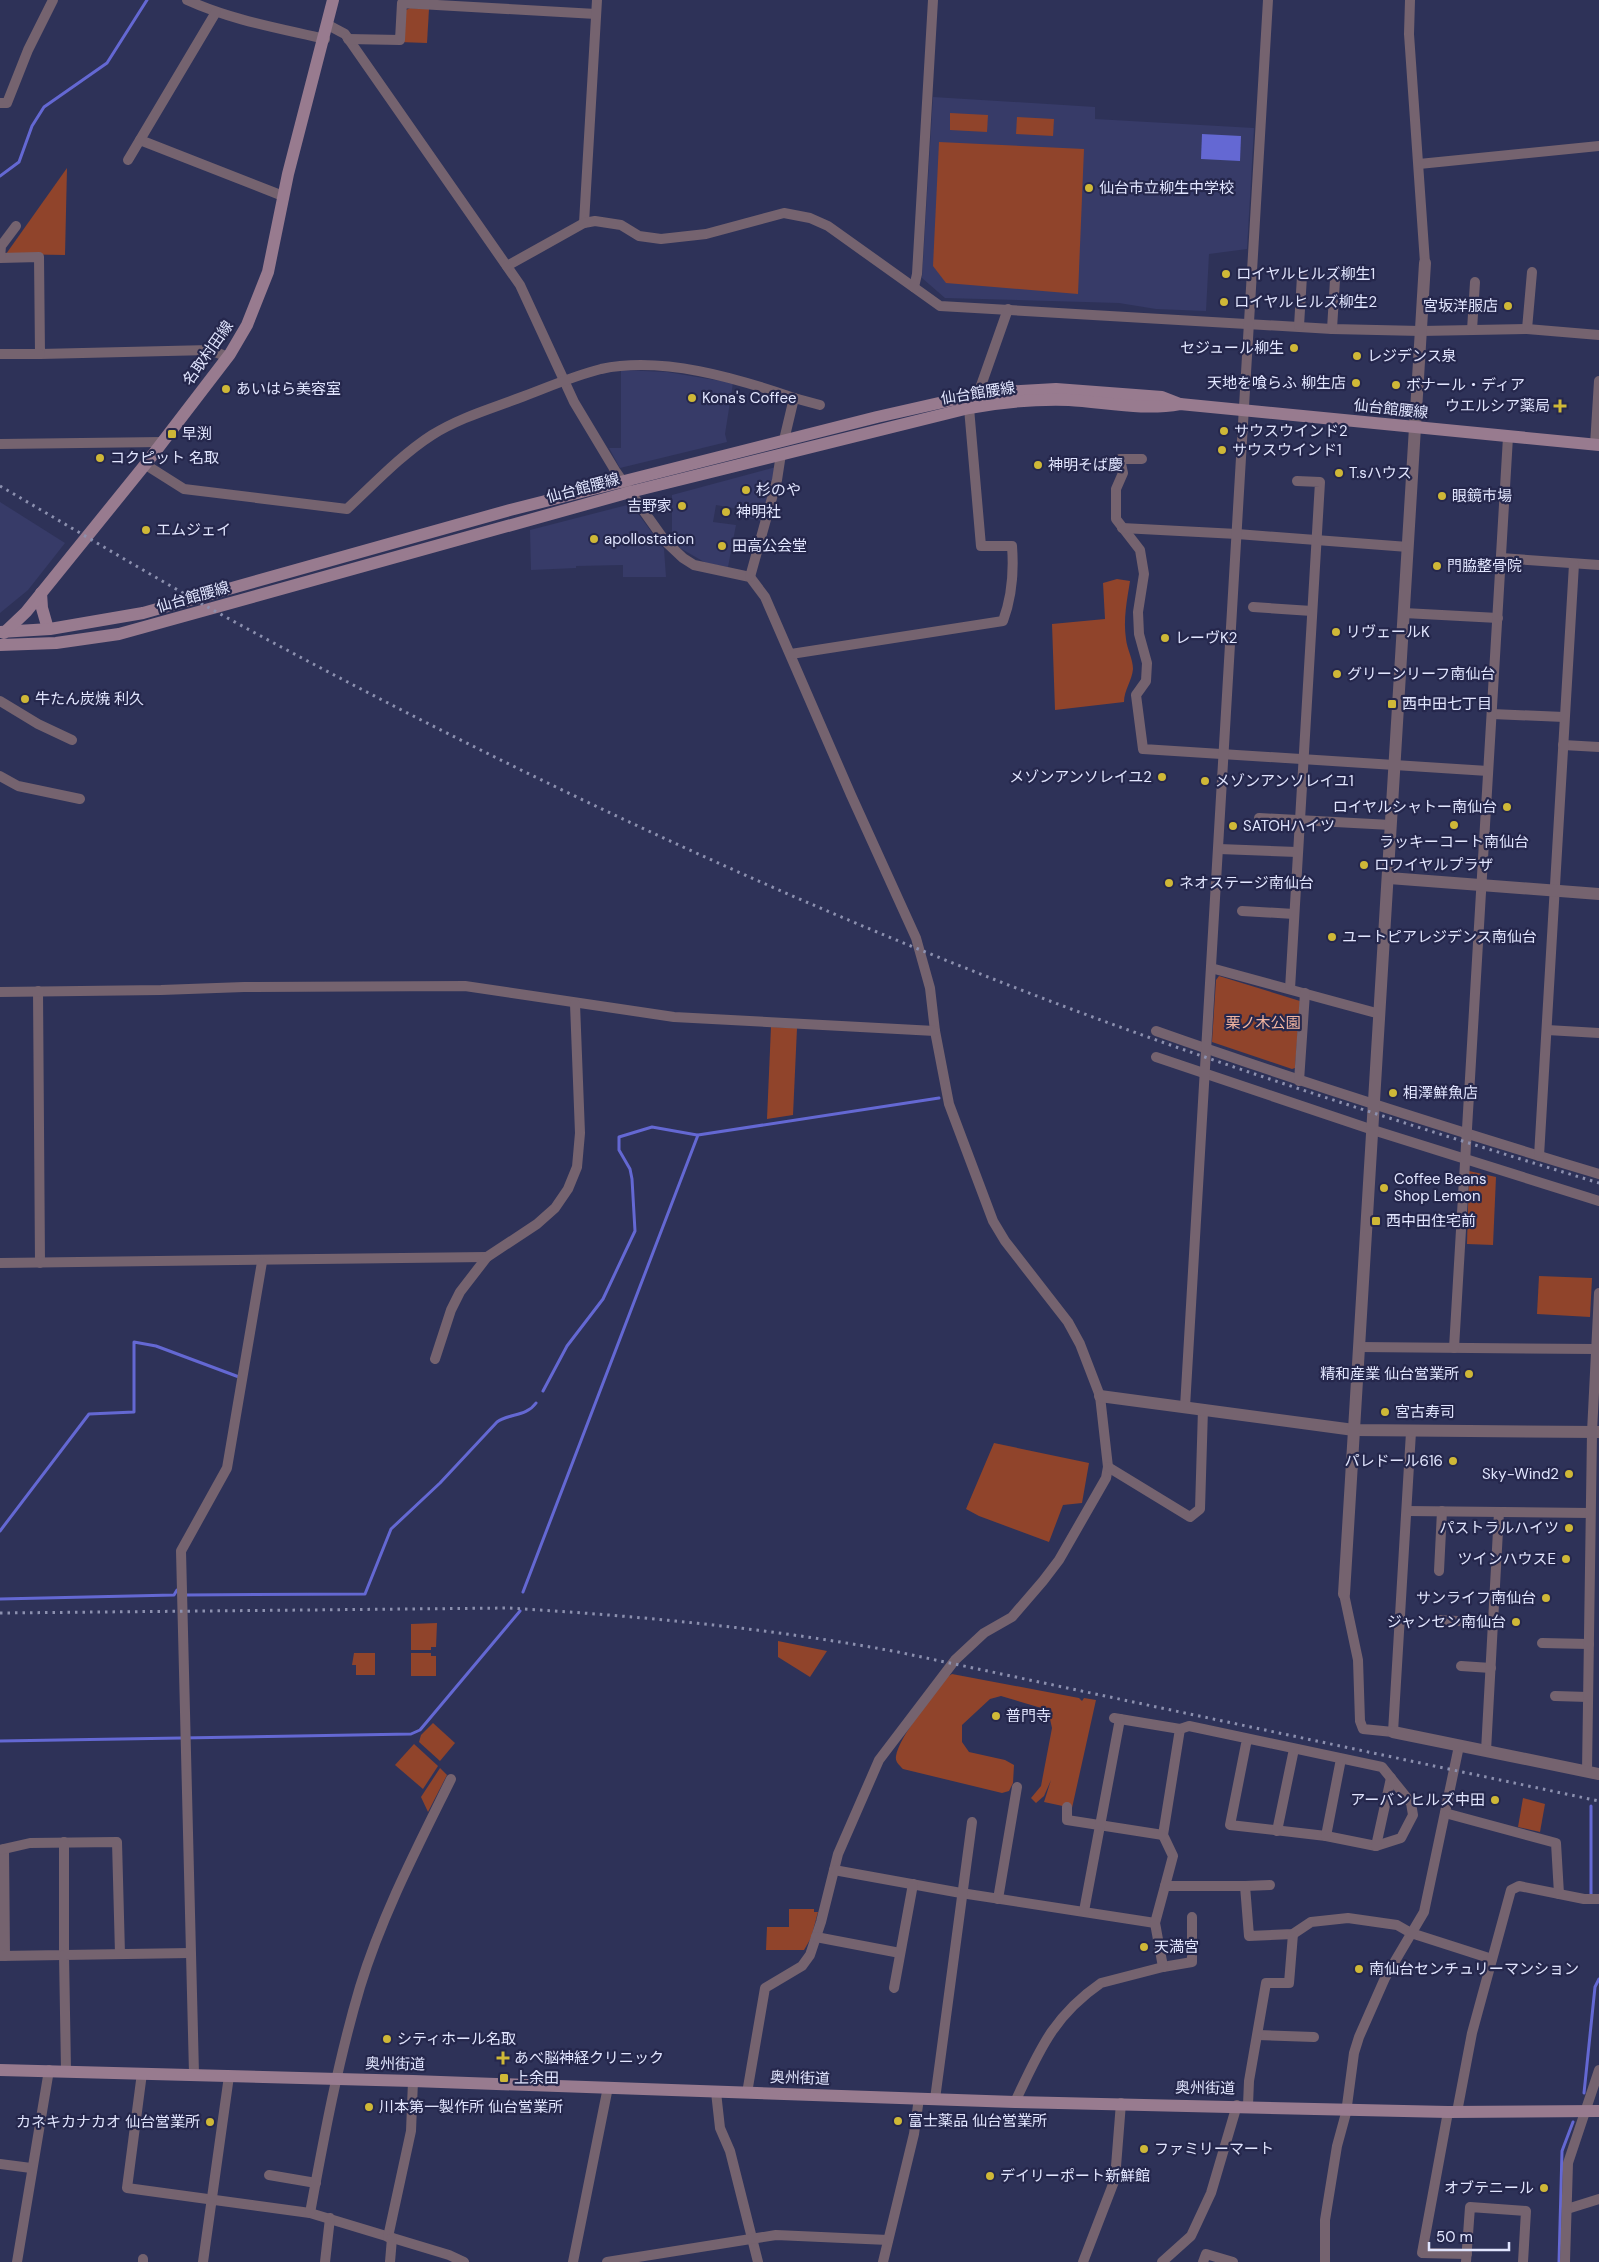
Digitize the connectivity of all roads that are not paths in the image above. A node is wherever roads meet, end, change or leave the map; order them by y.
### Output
1 (53, 0) edge
2 (188, 0) edge
3 (334, 0) edge
4 (597, 0) edge
5 (933, 0) edge
6 (1268, 0) edge
7 (1410, 0) edge
8 (216, 12) junction
9 (596, 14) junction
10 (328, 25) junction
11 (325, 39) junction
12 (348, 39) junction
13 (0, 103) edge
14 (140, 140) junction
15 (1599, 146) edge
16 (128, 160) dead end
17 (1419, 164) junction
18 (282, 196) junction
19 (584, 223) junction
20 (16, 226) dead end
21 (0, 258) edge
22 (1424, 263) joint
23 (507, 266) junction
24 (1532, 272) dead end
25 (1302, 276) dead end
26 (1335, 280) dead end
27 (1475, 282) dead end
28 (914, 287) junction
29 (1006, 314) junction
30 (1248, 323) junction
31 (1299, 326) junction
32 (1332, 328) junction
33 (1528, 329) junction
34 (1472, 330) junction
35 (1421, 331) junction
36 (1599, 335) edge
37 (0, 354) edge
38 (40, 354) junction
39 (228, 357) junction
40 (564, 381) junction
41 (1599, 381) edge
42 (978, 394) junction
43 (794, 398) junction
44 (1180, 404) junction
45 (820, 405) dead end
46 (969, 408) junction
47 (1244, 410) junction
48 (1415, 427) junction
49 (1508, 437) junction
50 (784, 440) junction
51 (163, 442) junction
52 (0, 444) edge
53 (1597, 445) edge
54 (781, 454) junction
55 (1142, 459) dead end
56 (146, 464) junction
57 (622, 481) junction
58 (1297, 481) dead end
59 (630, 492) junction
60 (1122, 528) junction
61 (1237, 534) junction
62 (1318, 541) junction
63 (1408, 547) junction
64 (1502, 558) junction
65 (1574, 564) junction
66 (1599, 565) edge
67 (750, 577) junction
68 (41, 593) junction
69 (1253, 607) dead end
70 (1312, 611) junction
71 (1404, 614) junction
72 (1498, 618) junction
73 (48, 629) junction
74 (2, 633) edge
75 (0, 645) edge
76 (791, 654) junction
77 (0, 701) edge
78 (1492, 714) junction
79 (1564, 717) junction
80 (72, 740) dead end
81 (1562, 745) junction
82 (1599, 748) edge
83 (1223, 754) junction
84 (1304, 760) junction
85 (1395, 766) junction
86 (1488, 771) junction
87 (0, 776) edge
88 (80, 799) dead end
89 (1259, 818) dead end
90 (1300, 820) junction
91 (1392, 825) junction
92 (1219, 848) junction
93 (1297, 852) junction
94 (1388, 878) junction
95 (1481, 885) junction
96 (1554, 890) junction
97 (1599, 894) edge
98 (1242, 912) dead end
99 (1294, 914) junction
100 (1211, 968) junction
101 (1290, 989) junction
102 (38, 991) junction
103 (0, 992) edge
104 (1305, 993) junction
105 (575, 1004) junction
106 (1380, 1014) junction
107 (1547, 1030) junction
108 (935, 1031) junction
109 (1156, 1031) dead end
110 (1599, 1033) edge
111 (1206, 1049) junction
112 (1156, 1057) dead end
113 (1205, 1074) junction
114 (1299, 1081) junction
115 (1374, 1106) junction
116 (1373, 1130) junction
117 (1465, 1135) junction
118 (1539, 1156) junction
119 (1464, 1159) junction
120 (1599, 1174) edge
121 (1599, 1201) edge
122 (487, 1257) junction
123 (262, 1262) junction
124 (0, 1263) edge
125 (40, 1263) junction
126 (1599, 1293) edge
127 (1359, 1347) junction
128 (1454, 1348) junction
129 (1595, 1349) junction
130 (435, 1358) dead end
131 (1100, 1396) junction
132 (1185, 1407) junction
133 (1203, 1410) junction
134 (1354, 1430) junction
135 (1411, 1432) junction
136 (1595, 1432) edge
137 (1108, 1467) junction
138 (1407, 1511) junction
139 (1442, 1511) junction
140 (1499, 1512) junction
141 (1590, 1513) junction
142 (1594, 1550) edge
143 (1439, 1571) dead end
144 (1344, 1594) joint
145 (1439, 1620) dead end
146 (1494, 1623) junction
147 (1542, 1643) dead end
148 (1592, 1650) edge
149 (1461, 1666) dead end
150 (1491, 1668) junction
151 (1555, 1696) dead end
152 (1588, 1697) junction
153 (1180, 1729) junction
154 (1393, 1732) junction
155 (1247, 1738) junction
156 (1459, 1746) junction
157 (1294, 1749) junction
158 (1486, 1750) junction
159 (1341, 1759) junction
160 (1593, 1773) edge
161 (451, 1778) dead end
162 (1391, 1778) junction
163 (1017, 1787) dead end
164 (1067, 1807) dead end
165 (1445, 1813) junction
166 (972, 1822) dead end
167 (1099, 1825) junction
168 (1277, 1831) junction
169 (1163, 1835) junction
170 (1326, 1836) junction
171 (64, 1842) junction
172 (1376, 1846) junction
173 (2, 1850) edge
174 (834, 1870) junction
175 (913, 1884) junction
176 (1270, 1885) dead end
177 (1165, 1886) junction
178 (1245, 1886) junction
179 (960, 1893) junction
180 (1559, 1894) junction
181 (1593, 1898) edge
182 (998, 1899) junction
183 (1084, 1911) junction
184 (1192, 1917) dead end
185 (1155, 1923) junction
186 (1411, 1933) junction
187 (1293, 1934) junction
188 (816, 1938) junction
189 (190, 1953) junction
190 (900, 1953) junction
191 (120, 1954) junction
192 (64, 1955) junction
193 (3, 1956) edge
194 (1492, 1959) junction
195 (1163, 1967) junction
196 (894, 1988) dead end
197 (1258, 2035) junction
198 (1314, 2038) dead end
199 (0, 2070) edge
200 (49, 2070) junction
201 (66, 2070) junction
202 (1599, 2070) edge
203 (142, 2073) junction
204 (194, 2074) junction
205 (229, 2076) junction
206 (335, 2080) junction
207 (413, 2081) junction
208 (608, 2087) junction
209 (716, 2092) junction
210 (747, 2093) junction
211 (919, 2098) junction
212 (935, 2099) junction
213 (1015, 2102) junction
214 (1121, 2103) junction
215 (1242, 2105) junction
216 (1346, 2108) junction
217 (1593, 2111) edge
218 (1453, 2112) junction
219 (0, 2164) edge
220 (32, 2168) junction
221 (269, 2175) dead end
222 (316, 2183) junction
223 (212, 2199) junction
224 (1599, 2199) edge
225 (1566, 2209) junction
226 (310, 2213) junction
227 (330, 2218) junction
228 (390, 2238) junction
229 (752, 2238) junction
230 (888, 2240) junction
231 (661, 2258) edge
232 (1467, 2258) edge
233 (18, 2262) edge
234 (203, 2262) edge
235 (325, 2262) edge
236 (390, 2262) edge
237 (464, 2262) edge
238 (573, 2262) edge
239 (608, 2262) edge
240 (758, 2262) edge
241 (883, 2262) edge
242 (1083, 2262) edge
243 (1162, 2262) edge
244 (1203, 2262) edge
245 (1232, 2262) edge
246 (1325, 2262) edge
247 (1523, 2262) edge
248 (1564, 2262) edge

1 - 13 street
2 - 8 street
3 - 10 main road, 名取村田線
4 - 9 street
5 - 28 street
6 - 30 street
7 - 17 street
8 - 11 street
8 - 14 street
9 - 12 street
9 - 19 street
10 - 11 main road, 名取村田線
10 - 12 street
11 - 18 main road, 名取村田線
12 - 23 street
14 - 16 street
14 - 18 street
15 - 17 street
17 - 22 street
18 - 39 main road, 名取村田線
19 - 23 street
19 - 28 street
20 - 21 street
21 - 38 street
22 - 35 street
23 - 40 street
24 - 33 street
25 - 31 street
26 - 32 street
27 - 34 street
28 - 29 street
29 - 30 street
29 - 42 street
30 - 31 street
30 - 47 street
31 - 32 street
32 - 35 street
33 - 34 street
33 - 36 street
34 - 35 street
35 - 48 street
37 - 38 street
38 - 39 street
39 - 51 main road, 名取村田線
40 - 43 street
40 - 56 street
40 - 57 street
41 - 53 street
42 - 44 main road, 仙台館腰線
42 - 50 main road, 仙台館腰線
43 - 45 street
43 - 50 street
44 - 46 main road, 仙台館腰線
44 - 47 main road, 仙台館腰線
46 - 54 main road, 仙台館腰線
46 - 76 street
47 - 48 main road, 仙台館腰線
47 - 61 street
48 - 49 main road, 仙台館腰線
48 - 63 street
49 - 53 main road, 仙台館腰線
49 - 64 street
50 - 57 main road, 仙台館腰線
51 - 52 street
51 - 56 main road, 名取村田線
54 - 59 main road, 仙台館腰線
54 - 67 street
55 - 60 street
56 - 68 main road, 名取村田線
57 - 59 street
57 - 73 main road, 仙台館腰線
58 - 62 street
59 - 67 street
59 - 75 main road, 仙台館腰線
60 - 61 street
60 - 83 street
61 - 62 street
61 - 83 street
62 - 63 street
62 - 70 street
63 - 71 street
64 - 65 street
64 - 72 street
65 - 66 street
65 - 79 street
67 - 76 street
68 - 73 main road
68 - 74 main road, 名取村田線
69 - 70 street
70 - 84 street
71 - 72 street
71 - 85 street
72 - 78 street
73 - 74 main road, 仙台館腰線
76 - 108 street
77 - 80 street
78 - 79 street
78 - 86 street
79 - 81 street
81 - 82 street
81 - 96 street
83 - 84 street
83 - 92 street
84 - 85 street
84 - 90 street
85 - 86 street
85 - 91 street
86 - 95 street
87 - 88 street
89 - 90 street
90 - 91 street
90 - 93 street
91 - 94 street
92 - 93 street
92 - 100 street
93 - 99 street
94 - 95 street
94 - 106 street
95 - 96 street
95 - 117 street
96 - 97 street
96 - 107 street
98 - 99 street
99 - 101 street
100 - 101 street
100 - 111 street
101 - 104 street
102 - 103 street
102 - 105 street
102 - 125 street
104 - 106 street
104 - 114 street
105 - 108 street
105 - 122 street
106 - 115 street
107 - 110 street
107 - 118 street
108 - 131 street
109 - 111 street
111 - 113 street
111 - 114 street
112 - 113 street
113 - 116 street
113 - 132 street
114 - 115 street
115 - 116 street
115 - 117 street
116 - 119 street
116 - 127 street
117 - 118 street
117 - 119 street
118 - 120 street
119 - 121 street
119 - 128 street
122 - 123 street
122 - 130 street
123 - 125 street
123 - 189 street
124 - 125 street
126 - 129 street
127 - 128 street
127 - 134 street
128 - 129 street
129 - 136 street
131 - 132 street
131 - 137 street
132 - 133 street
133 - 134 street
133 - 137 street
134 - 135 street
134 - 144 street
135 - 136 street
135 - 138 street
136 - 141 street
137 - 174 street
138 - 139 street
138 - 154 street
139 - 140 street
139 - 143 street
140 - 141 street
140 - 146 street
141 - 142 street
142 - 148 street
144 - 154 street
145 - 146 street
146 - 150 street
147 - 148 street
148 - 152 street
149 - 150 street
150 - 158 street
151 - 152 street
152 - 160 street
153 - 155 street
153 - 167 street
153 - 169 street
154 - 156 street
155 - 157 street
155 - 168 street
156 - 158 street
156 - 165 street
157 - 159 street
157 - 168 street
158 - 160 street
159 - 162 street
159 - 170 street
161 - 206 street
162 - 172 street
162 - 172 street
163 - 182 street
164 - 167 street
165 - 180 street
165 - 186 street
166 - 179 street
167 - 169 street
167 - 183 street
168 - 170 street
169 - 177 street
170 - 172 street
171 - 173 street
171 - 191 street
171 - 192 street
173 - 193 street
174 - 175 street
174 - 188 street
175 - 179 street
175 - 190 street
176 - 178 street
177 - 178 street
177 - 185 street
178 - 187 street
179 - 182 street
179 - 212 street
180 - 181 street
180 - 194 street
182 - 183 street
183 - 185 street
184 - 195 street
185 - 195 street
186 - 187 street
186 - 194 street
186 - 216 street
187 - 197 street
188 - 190 street
188 - 210 street
189 - 191 street
189 - 204 street
190 - 196 street
191 - 192 street
192 - 193 street
192 - 201 street
194 - 218 street
195 - 213 street
197 - 198 street
197 - 215 street
199 - 200 main road, 奥州街道
200 - 201 main road, 奥州街道
200 - 220 street
201 - 203 main road, 奥州街道
202 - 217 street
203 - 204 main road, 奥州街道
203 - 223 street
204 - 205 main road, 奥州街道
205 - 206 main road, 奥州街道
205 - 223 street
206 - 207 main road, 奥州街道
206 - 222 street
207 - 208 main road, 奥州街道
207 - 228 street
208 - 209 main road, 奥州街道
208 - 238 street
209 - 210 main road, 奥州街道
209 - 229 street
210 - 211 main road, 奥州街道
211 - 212 main road, 奥州街道
211 - 230 street
212 - 213 main road, 奥州街道
213 - 214 main road, 奥州街道
214 - 215 main road, 奥州街道
214 - 242 street
215 - 216 main road, 奥州街道
215 - 243 street
216 - 218 main road, 奥州街道
216 - 246 street
217 - 218 main road, 奥州街道
217 - 225 street
218 - 232 street
219 - 220 street
220 - 233 street
221 - 222 street
222 - 226 street
223 - 226 street
223 - 234 street
224 - 225 street
225 - 248 street
226 - 227 street
227 - 228 street
227 - 235 street
228 - 236 street
228 - 237 street
229 - 230 street
229 - 231 street
229 - 240 street
230 - 241 street
231 - 239 street
232 - 247 street
244 - 245 street

